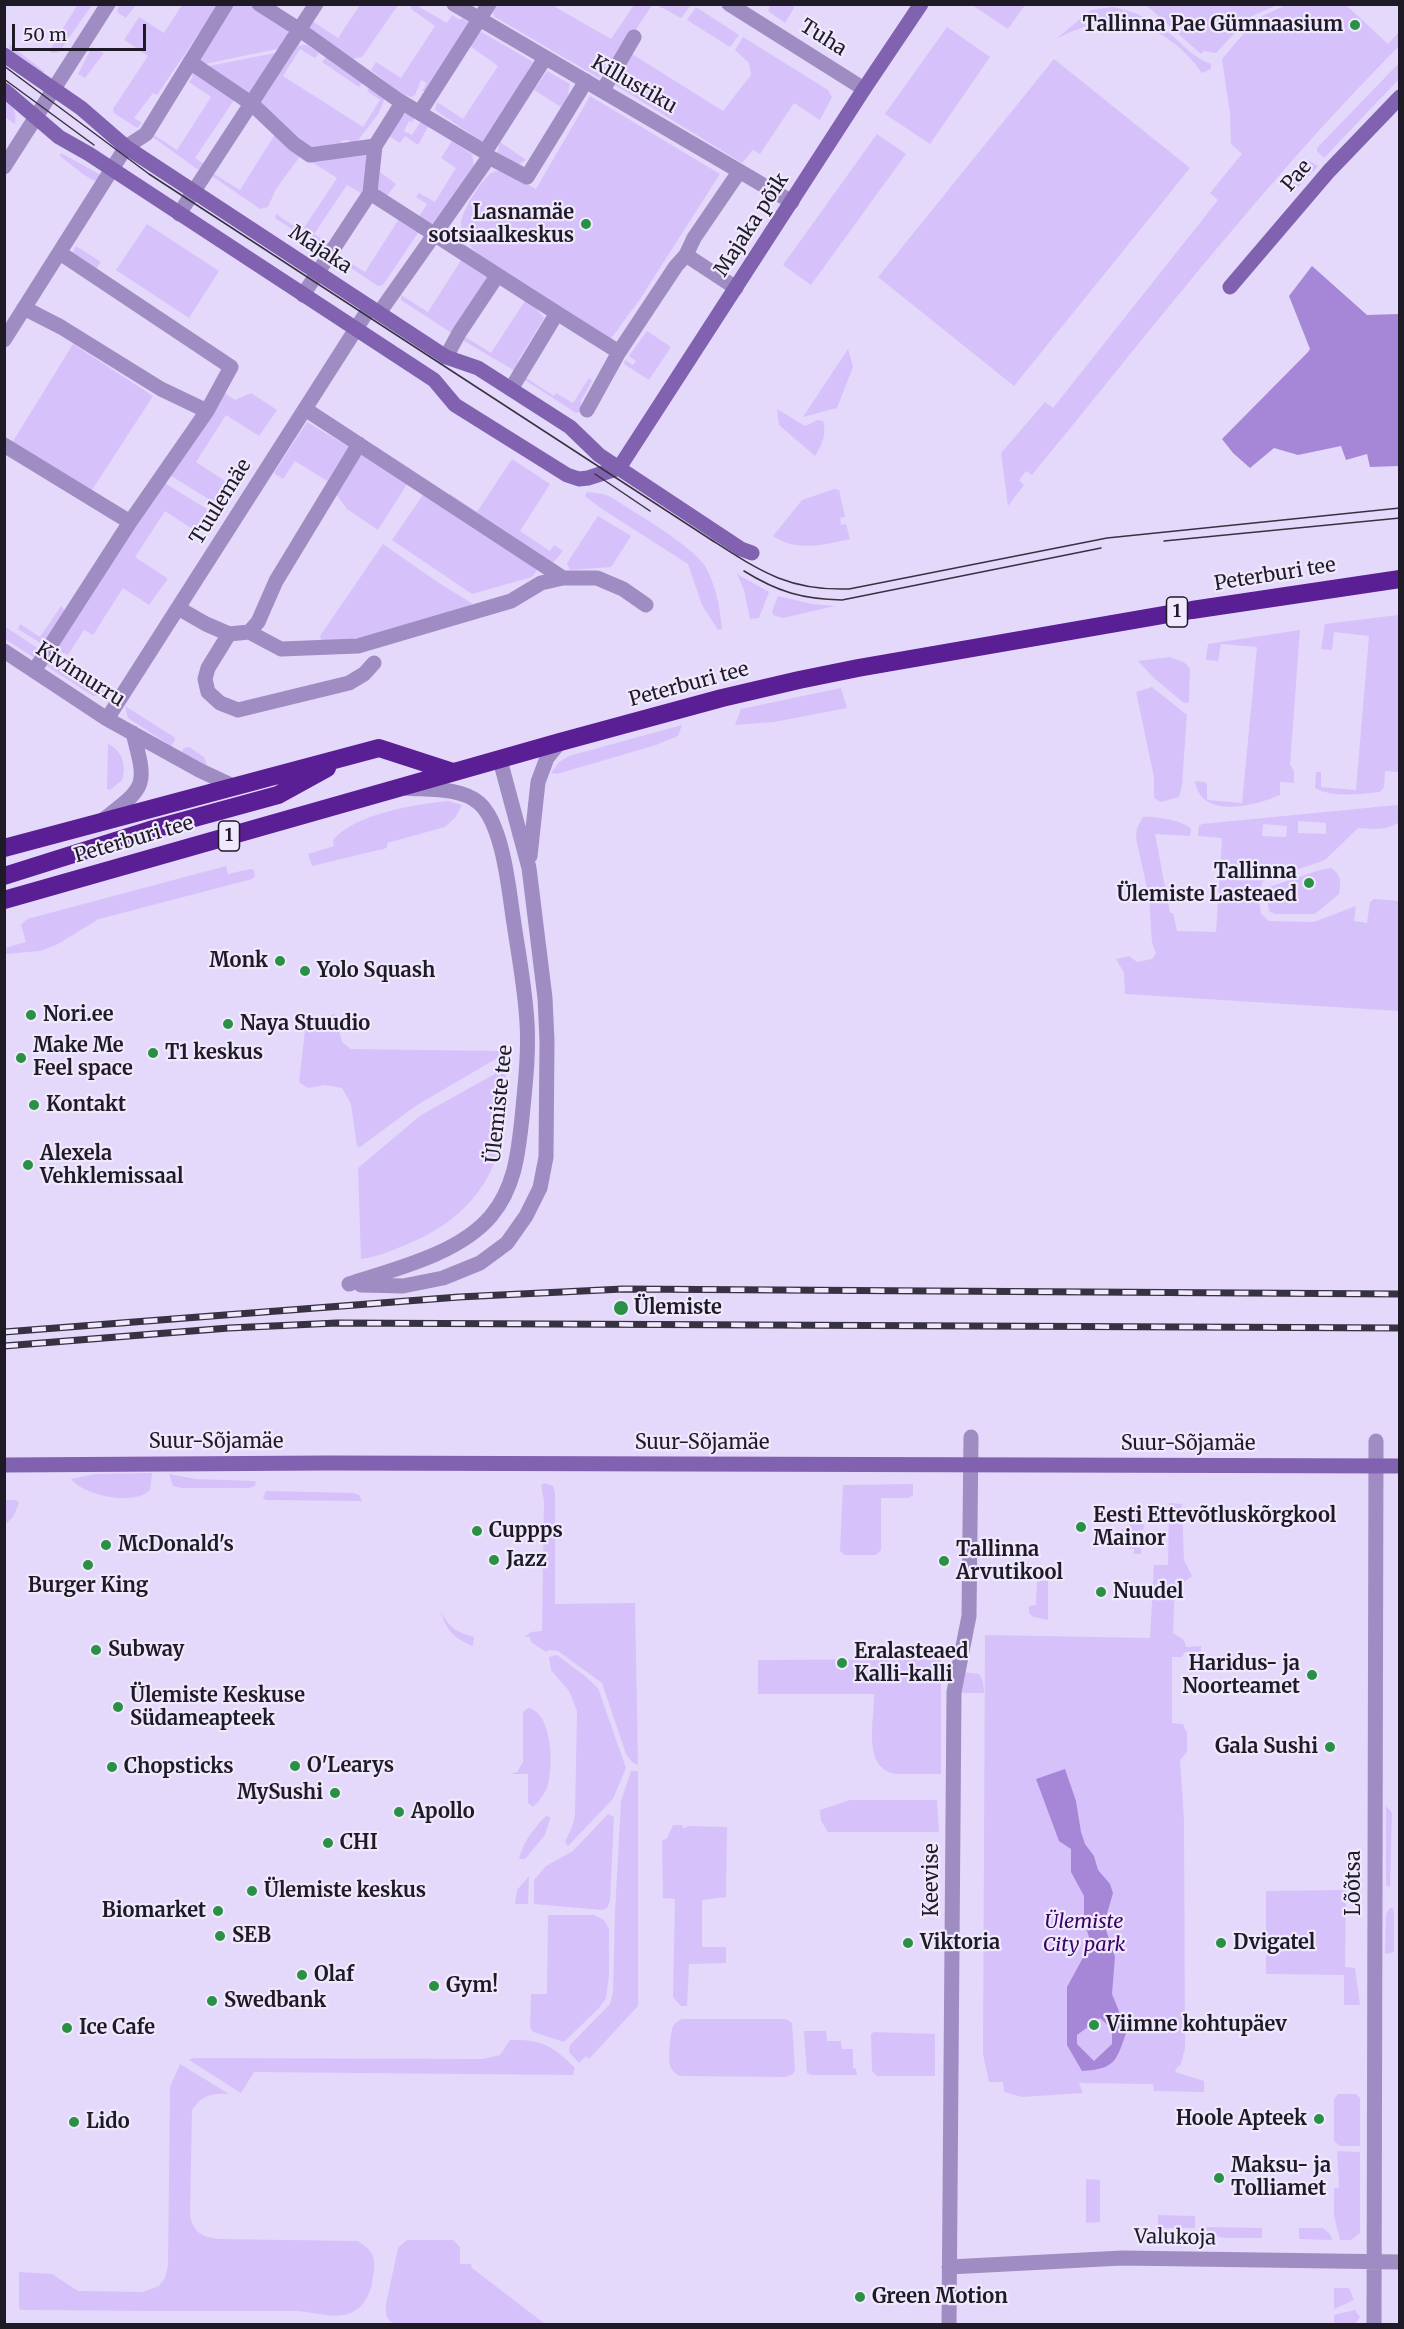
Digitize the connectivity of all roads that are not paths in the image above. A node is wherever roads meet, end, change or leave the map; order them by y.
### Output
1 (108, 4) edge
2 (226, 4) edge
3 (259, 4) edge
4 (316, 4) edge
5 (454, 4) edge
6 (489, 4) edge
7 (729, 4) edge
8 (921, 4) edge
9 (479, 20) junction
10 (300, 30) junction
11 (634, 37) dead end
12 (4, 55) edge
13 (545, 58) junction
14 (190, 62) junction
15 (586, 81) junction
16 (864, 89) junction
17 (4, 90) edge
18 (603, 90) junction
19 (54, 91) junction
20 (1400, 97) edge
21 (402, 103) junction
22 (252, 104) junction
23 (420, 112) junction
24 (36, 116) junction
25 (375, 146) junction
26 (126, 147) junction
27 (487, 154) junction
28 (4, 167) edge
29 (111, 169) junction
30 (739, 172) junction
31 (193, 192) junction
32 (370, 193) junction
33 (792, 202) junction
34 (179, 214) junction
35 (435, 234) junction
36 (60, 253) junction
37 (686, 255) junction
38 (318, 273) junction
39 (497, 276) junction
40 (1230, 287) dead end
41 (736, 288) junction
42 (303, 295) junction
43 (24, 308) junction
44 (374, 310) junction
45 (557, 313) junction
46 (356, 330) junction
47 (4, 340) edge
48 (619, 352) junction
49 (446, 357) junction
50 (511, 389) junction
51 (305, 410) junction
52 (587, 410) dead end
53 (207, 411) junction
54 (359, 444) junction
55 (4, 445) edge
56 (619, 468) junction
57 (130, 522) junction
58 (752, 553) dead end
59 (563, 578) junction
60 (1400, 579) edge
61 (646, 604) dead end
62 (178, 608) junction
63 (249, 632) junction
64 (229, 634) junction
65 (4, 651) edge
66 (374, 663) dead end
67 (34, 671) junction
68 (107, 719) junction
69 (133, 733) junction
70 (560, 742) junction
71 (349, 756) junction
72 (500, 760) junction
73 (453, 772) junction
74 (233, 786) junction
75 (396, 788) junction
76 (103, 821) junction
77 (4, 848) edge
78 (529, 868) junction
79 (4, 876) edge
80 (4, 900) edge
81 (970, 1437) dead end
82 (1376, 1441) dead end
83 (4, 1465) edge
84 (971, 1465) junction
85 (1376, 1466) junction
86 (1400, 1466) edge
87 (1374, 2262) junction
88 (1400, 2262) edge
89 (949, 2267) junction
90 (949, 2325) edge
91 (1374, 2325) edge

1 - 19 street
2 - 14 street
3 - 10 street
4 - 10 street
5 - 9 street, Killustiku
6 - 9 street
7 - 16 street, Tuha
8 - 16 street, Majaka põik
9 - 13 street, Killustiku
9 - 23 street
10 - 21 street
10 - 22 street
11 - 18 street
12 - 19 street, Majaka
13 - 15 street, Killustiku
13 - 27 street, Tuulemäe
14 - 22 street
14 - 26 street
15 - 18 street, Killustiku
15 - 27 street
16 - 33 street, Majaka põik
17 - 24 street
18 - 30 street, Killustiku
19 - 24 street
19 - 26 street, Majaka
20 - 40 street, Pae
21 - 23 street
21 - 25 street
22 - 25 street
22 - 31 street
23 - 27 street
24 - 28 street
24 - 29 street
25 - 32 street
26 - 29 street
26 - 31 street, Majaka
27 - 35 street, Tuulemäe
29 - 34 street
29 - 36 street
30 - 33 street, Killustiku
30 - 37 street
31 - 34 street
31 - 38 street, Majaka
32 - 35 street
32 - 38 street
33 - 41 street, Majaka põik
34 - 42 street
35 - 39 street
35 - 44 street, Tuulemäe
36 - 43 street
36 - 53 street
37 - 41 street
37 - 48 street
38 - 42 street
38 - 44 street, Majaka
39 - 45 street
39 - 49 street
41 - 56 street, Majaka põik
42 - 46 street
43 - 47 street
43 - 53 street
44 - 46 street, Tuulemäe
44 - 49 street, Majaka
45 - 48 street
45 - 50 street
46 - 51 street, Tuulemäe
46 - 56 street
48 - 52 street
49 - 50 street, Majaka
50 - 56 street, Majaka
51 - 54 street
51 - 62 street, Tuulemäe
53 - 57 street
54 - 59 street
54 - 63 street
55 - 57 street
56 - 58 street, Majaka
57 - 67 street
59 - 61 street
59 - 63 street
60 - 70 highway, Peterburi tee / 1
62 - 64 street
62 - 68 street, Tuulemäe
63 - 64 street
64 - 66 street
65 - 67 street, Kivimurru
67 - 68 street, Kivimurru
68 - 69 street, Kivimurru
69 - 74 street, Kivimurru
69 - 76 street, Kivimurru
70 - 72 highway, Peterburi tee / 1
70 - 78 street, Ülemiste tee
71 - 73 highway, Peterburi tee
71 - 74 highway, Peterburi tee
71 - 79 highway
72 - 73 highway, Peterburi tee / 1
72 - 78 street, Ülemiste tee
73 - 75 highway, Peterburi tee / 1
74 - 76 highway, Peterburi tee
75 - 78 street, Ülemiste tee
75 - 80 highway, Peterburi tee / 1
76 - 77 highway, Peterburi tee
81 - 84 street, Keevise
82 - 85 street, Lõõtsa
83 - 84 street, Suur-Sõjamäe
84 - 85 street, Suur-Sõjamäe
84 - 89 street, Keevise
85 - 86 street, Suur-Sõjamäe
85 - 87 street, Lõõtsa
87 - 88 street, Valukoja
87 - 89 street, Valukoja
87 - 91 street, Lõõtsa
89 - 90 street, Keevise

